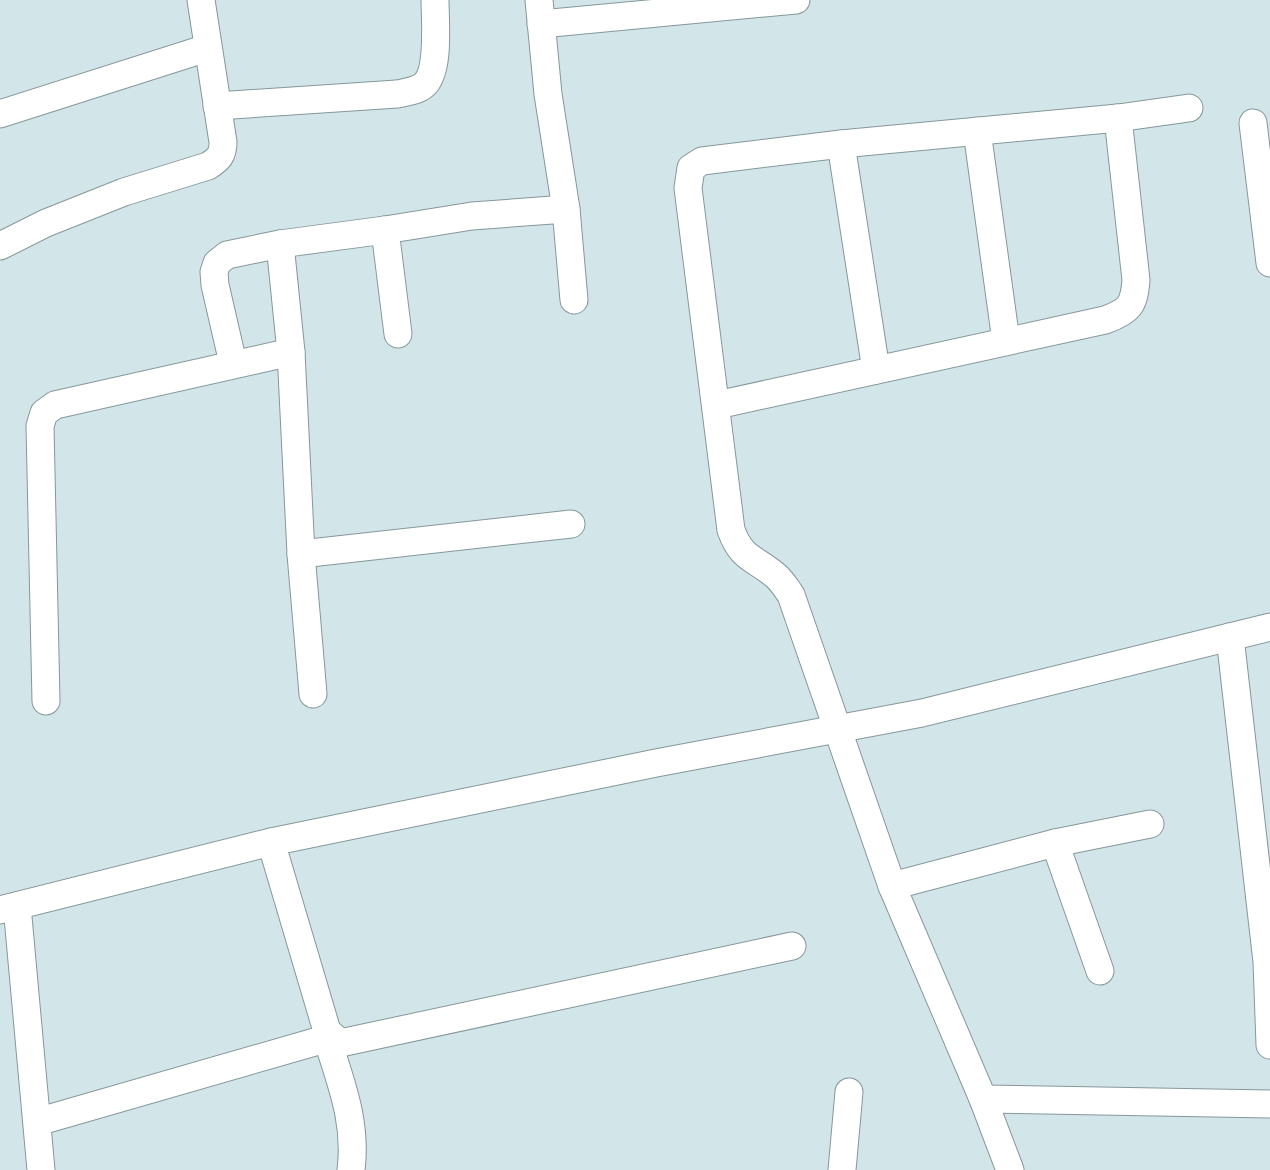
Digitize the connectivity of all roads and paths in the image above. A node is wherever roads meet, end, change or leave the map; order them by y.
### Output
1 (201, 0) edge
2 (435, 0) edge
3 (796, 0) edge
4 (743, 3) edge
5 (540, 12) edge
6 (207, 48) junction
7 (217, 106) junction
8 (1189, 108) dead end
9 (0, 114) edge
10 (1118, 118) junction
11 (1253, 123) dead end
12 (977, 131) junction
13 (841, 144) junction
14 (566, 209) junction
15 (385, 230) junction
16 (280, 244) junction
17 (0, 246) edge
18 (1270, 263) edge
19 (574, 300) dead end
20 (398, 334) dead end
21 (1006, 341) junction
22 (291, 352) junction
23 (233, 363) junction
24 (876, 370) junction
25 (717, 405) junction
26 (571, 524) dead end
27 (302, 554) junction
28 (1270, 627) edge
29 (1230, 637) junction
30 (313, 694) dead end
31 (46, 701) dead end
32 (838, 730) junction
33 (1260, 816) edge
34 (1150, 825) dead end
35 (271, 842) junction
36 (1055, 843) junction
37 (892, 886) junction
38 (9, 908) edge
39 (792, 946) dead end
40 (1269, 962) edge
41 (1100, 971) dead end
42 (329, 1037) junction
43 (1270, 1045) edge
44 (849, 1092) dead end
45 (983, 1099) junction
46 (1270, 1104) edge
47 (38, 1122) junction
48 (40, 1170) edge
49 (351, 1170) edge
50 (842, 1170) edge
51 (1010, 1170) edge

1 - 6 street
2 - 7 street
3 - 4 street
4 - 5 street
5 - 14 street
6 - 7 street
6 - 9 street
7 - 17 street
8 - 10 street
10 - 12 street
10 - 21 street
11 - 18 street
12 - 13 street
12 - 21 street
13 - 24 street
13 - 25 street
14 - 15 street
14 - 19 street
15 - 16 street
15 - 20 street
16 - 22 street
16 - 23 street
21 - 24 street
22 - 23 street
22 - 27 street
23 - 31 street
24 - 25 street
25 - 32 street
26 - 27 street
27 - 30 street
28 - 29 street
29 - 32 street
29 - 33 street
32 - 35 street
32 - 37 street
33 - 40 street
34 - 36 street
35 - 38 street
35 - 42 street
36 - 37 street
36 - 41 street
37 - 45 street
38 - 47 street
39 - 42 street
40 - 43 street
42 - 47 street
42 - 49 street
44 - 50 street
45 - 46 street
45 - 51 street
47 - 48 street

